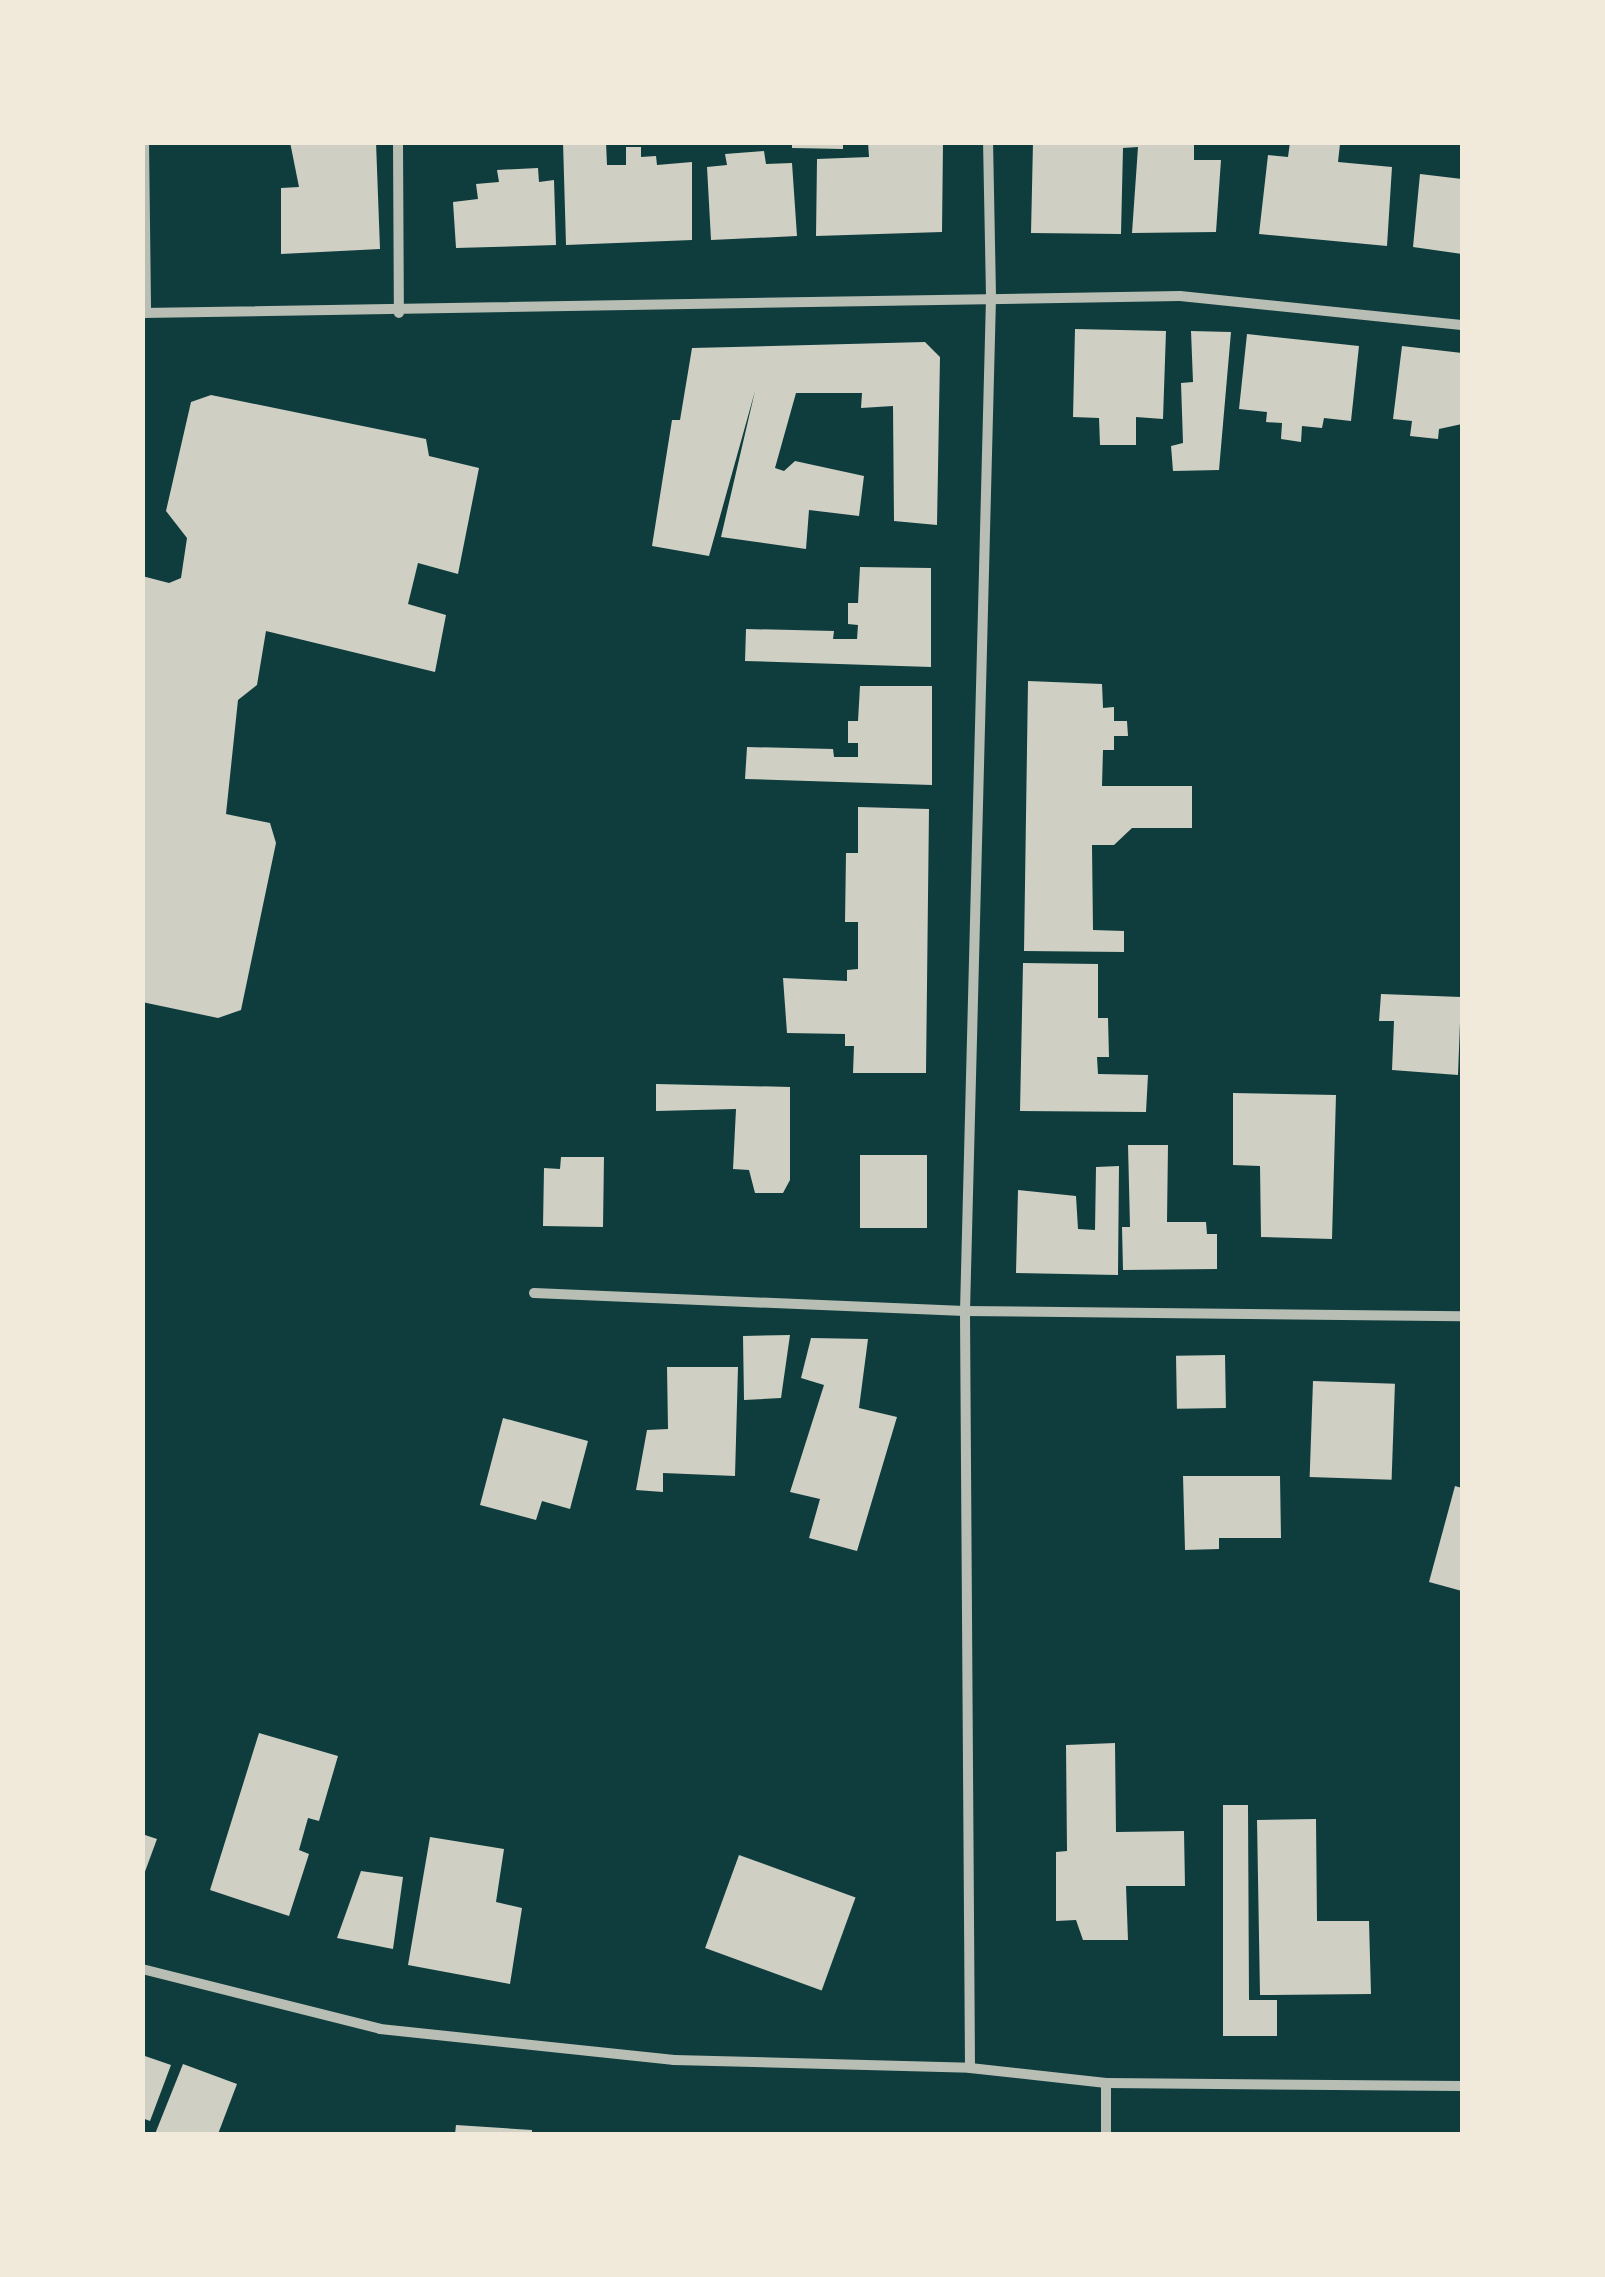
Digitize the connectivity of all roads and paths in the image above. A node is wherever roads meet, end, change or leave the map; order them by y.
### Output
1 (144, 142) edge
2 (398, 142) edge
3 (988, 142) edge
4 (990, 296) junction
5 (144, 313) edge
6 (399, 313) junction
7 (1462, 325) edge
8 (534, 1294) dead end
9 (965, 1311) junction
10 (1462, 1316) edge
11 (142, 1969) edge
12 (970, 2068) junction
13 (1106, 2082) junction
14 (1462, 2086) edge
15 (1106, 2134) edge

1 - 5 street
2 - 6 street
3 - 4 street
4 - 6 street
4 - 7 street
4 - 9 street
5 - 6 street
8 - 9 street
9 - 10 street
9 - 12 street
11 - 12 street
12 - 13 street
13 - 14 street
13 - 15 street

